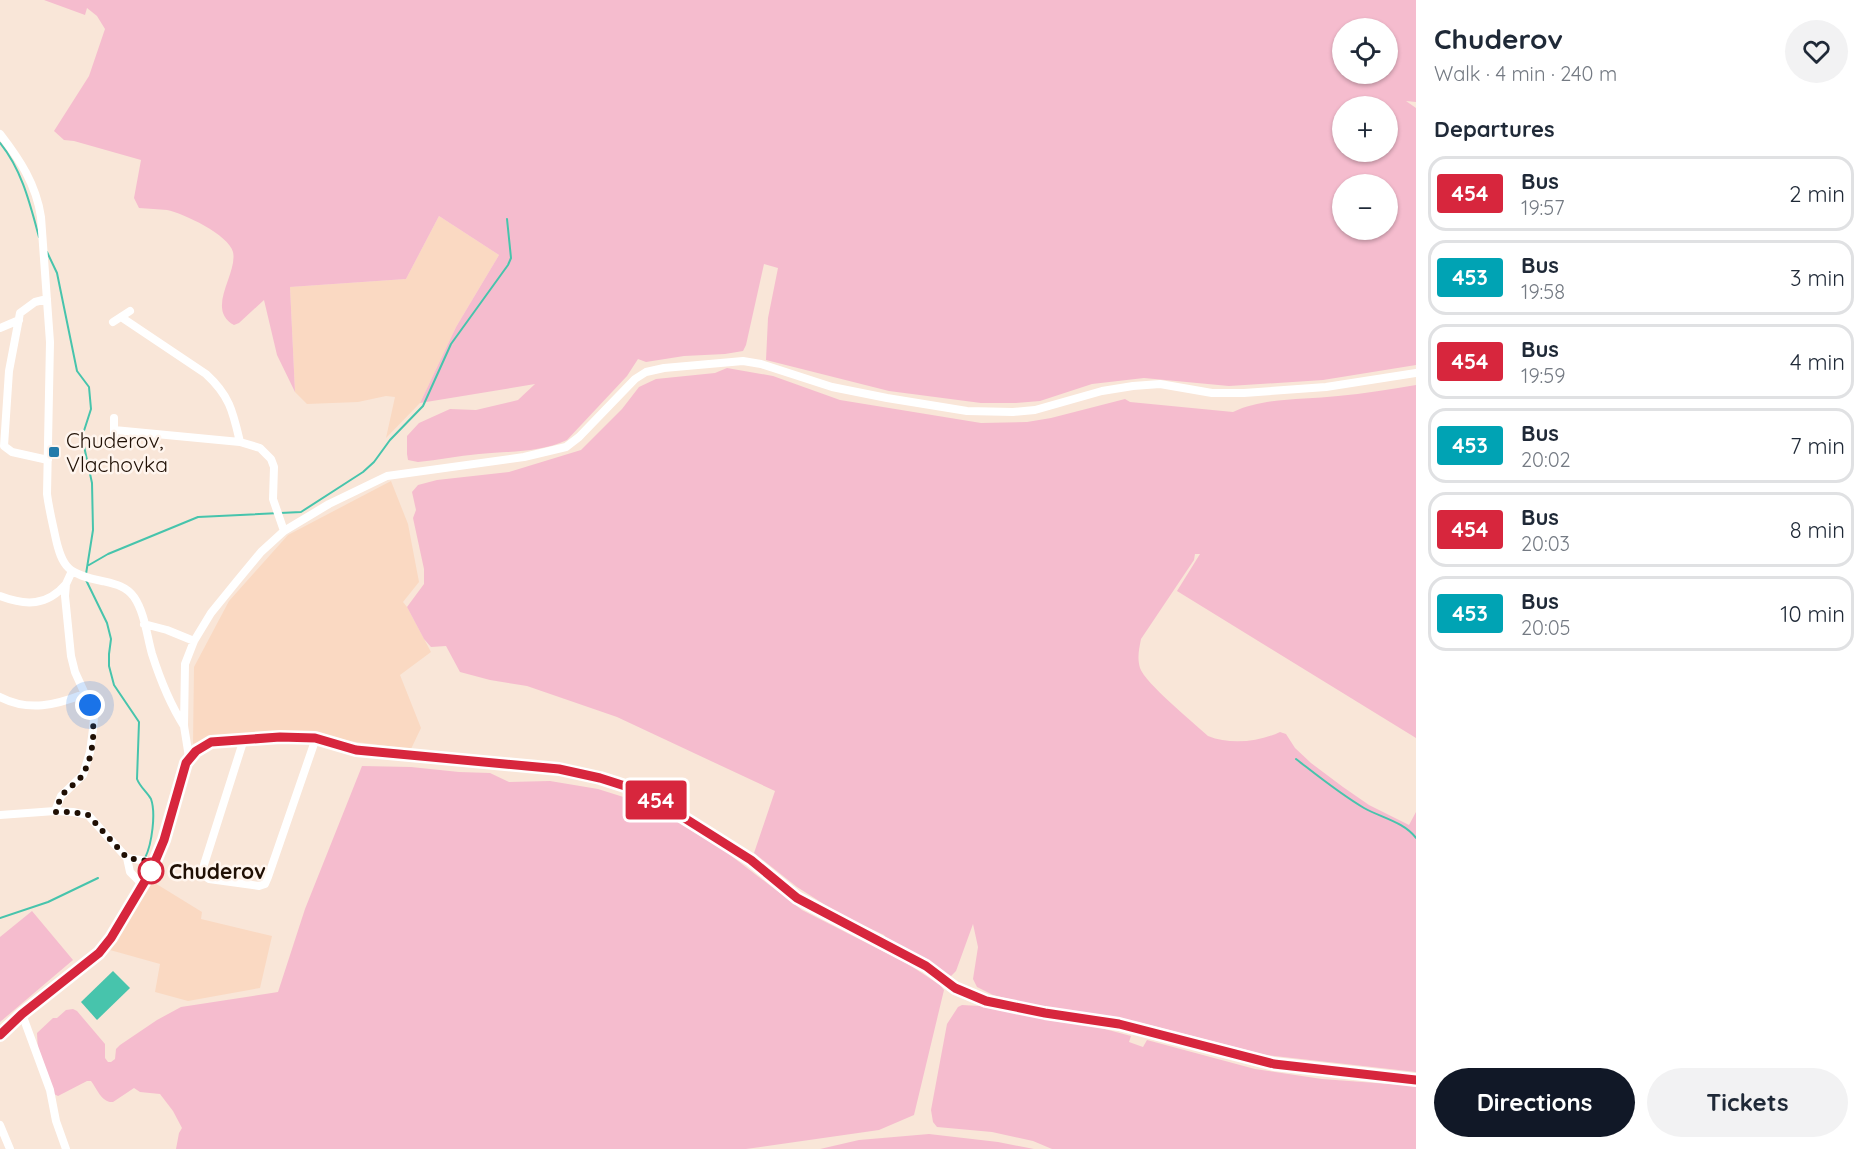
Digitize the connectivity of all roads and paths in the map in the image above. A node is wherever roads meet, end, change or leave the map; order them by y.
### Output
1 (0, 134) edge
2 (46, 299) junction
3 (130, 311) dead end
4 (121, 317) junction
5 (19, 320) junction
6 (112, 322) dead end
7 (0, 328) edge
8 (1416, 373) edge
9 (114, 418) dead end
10 (114, 430) junction
11 (114, 439) dead end
12 (240, 442) junction
13 (48, 460) junction
14 (284, 531) junction
15 (72, 571) junction
16 (66, 584) junction
17 (0, 596) edge
18 (144, 624) junction
19 (194, 641) junction
20 (84, 694) junction
21 (0, 698) edge
22 (184, 727) junction
23 (315, 738) junction
24 (244, 739) junction
25 (189, 757) junction
26 (56, 812) junction
27 (0, 815) edge
28 (151, 861) junction
29 (129, 865) junction
30 (143, 885) junction
31 (22, 1014) junction
32 (0, 1035) edge
33 (1416, 1080) edge
34 (0, 1125) edge
35 (10, 1149) edge
36 (66, 1149) edge

1 - 2 street
2 - 5 street
2 - 13 street
3 - 4 street
4 - 6 street
4 - 12 street
5 - 7 street
5 - 13 street
8 - 14 street
9 - 10 street
10 - 11 street
10 - 12 street
12 - 14 street
13 - 15 street
14 - 19 street
15 - 16 street
15 - 18 street
16 - 17 street
16 - 20 street
18 - 19 street
18 - 22 street
19 - 22 street
20 - 21 street
20 - 26 street
22 - 25 street
23 - 24 street
23 - 24 street
23 - 33 street
24 - 25 street
25 - 28 street
26 - 27 street
26 - 29 street
28 - 29 street
28 - 30 street
29 - 30 street
30 - 31 street
31 - 32 street
31 - 36 street
34 - 35 street

